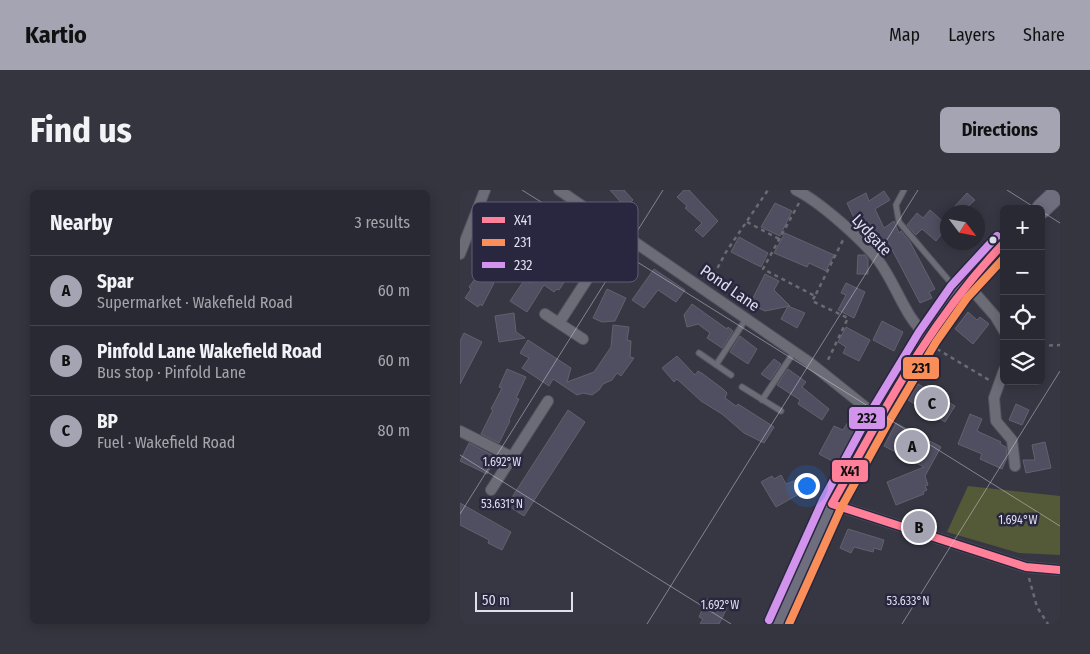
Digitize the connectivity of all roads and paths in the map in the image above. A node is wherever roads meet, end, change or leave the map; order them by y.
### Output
1 (485, 190) edge
2 (559, 190) edge
3 (768, 190) edge
4 (904, 190) edge
5 (798, 191) edge
6 (1060, 191) edge
7 (480, 202) edge
8 (577, 202) edge
9 (1045, 205) edge
10 (746, 222) junction
11 (472, 223) edge
12 (848, 230) junction
13 (779, 239) junction
14 (638, 243) edge
15 (1000, 247) edge
16 (460, 254) edge
17 (586, 282) edge
18 (963, 288) junction
19 (706, 290) junction
20 (815, 296) junction
21 (545, 314) dead end
22 (746, 318) junction
23 (559, 324) junction
24 (1000, 324) edge
25 (583, 339) dead end
26 (927, 339) junction
27 (1060, 345) edge
28 (1045, 346) edge
29 (794, 352) junction
30 (699, 353) dead end
31 (716, 365) junction
32 (822, 372) junction
33 (992, 374) dead end
34 (731, 375) dead end
35 (1000, 381) edge
36 (742, 387) dead end
37 (762, 400) junction
38 (548, 401) dead end
39 (781, 411) dead end
40 (880, 418) junction
41 (461, 435) edge
42 (512, 458) junction
43 (1015, 466) dead end
44 (491, 490) dead end
45 (832, 504) junction
46 (1026, 567) junction
47 (1060, 570) edge
48 (778, 624) edge
49 (1048, 624) edge

1 - 7 street
2 - 8 street, Pond Lane
3 - 10 path
4 - 18 lane
5 - 12 street, Lydgate
5 - 13 path
6 - 9 highway
10 - 13 path
10 - 19 path
11 - 16 street
12 - 20 path
12 - 26 street, Lydgate
13 - 20 path
14 - 19 street, Pond Lane
15 - 18 highway
17 - 23 street
18 - 24 street
18 - 26 highway
19 - 22 street, Pond Lane
20 - 32 path
21 - 23 street
22 - 29 street, Pond Lane
22 - 31 lane
23 - 25 street
26 - 33 path
26 - 40 highway
27 - 28 path
29 - 32 street, Pond Lane
29 - 37 lane
30 - 31 lane
31 - 34 lane
32 - 40 street, Pond Lane
35 - 43 street
36 - 37 lane
37 - 39 lane
38 - 42 street
40 - 45 highway
41 - 42 street
42 - 44 street
45 - 46 street
45 - 48 highway
46 - 47 street
46 - 49 path

